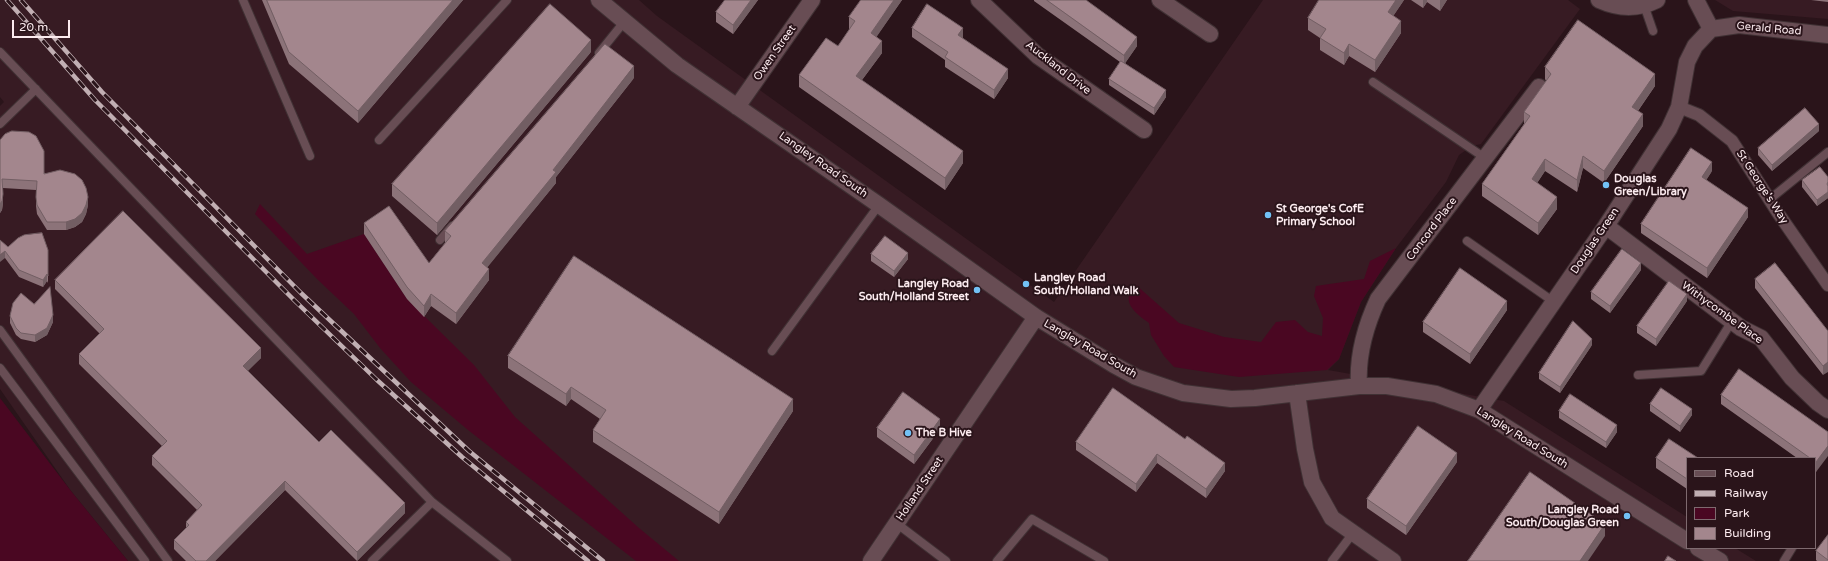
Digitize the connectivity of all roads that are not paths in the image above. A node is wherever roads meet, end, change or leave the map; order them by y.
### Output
1 (243, 0) edge
2 (506, 0) edge
3 (599, 0) edge
4 (812, 0) edge
5 (979, 0) edge
6 (1160, 0) edge
7 (1599, 0) edge
8 (1696, 0) edge
9 (1651, 3) edge
10 (624, 22) junction
11 (1711, 29) junction
12 (1653, 31) dead end
13 (1210, 34) dead end
14 (1828, 34) edge
15 (0, 52) edge
16 (591, 62) edge
17 (1373, 82) dead end
18 (1539, 87) dead end
19 (36, 89) junction
20 (737, 107) junction
21 (1679, 107) junction
22 (0, 124) edge
23 (1144, 130) dead end
24 (379, 140) dead end
25 (1828, 152) edge
26 (310, 156) dead end
27 (1485, 158) junction
28 (1770, 199) junction
29 (880, 204) junction
30 (455, 222) edge
31 (1606, 226) junction
32 (440, 240) dead end
33 (1467, 240) dead end
34 (1828, 285) edge
35 (1554, 302) junction
36 (1036, 317) junction
37 (1732, 321) junction
38 (0, 330) edge
39 (772, 350) dead end
40 (0, 368) edge
41 (1638, 375) dead end
42 (1359, 386) junction
43 (1297, 393) junction
44 (1479, 410) junction
45 (1828, 410) edge
46 (432, 502) junction
47 (896, 523) junction
48 (1353, 533) junction
49 (1686, 540) edge
50 (1700, 549) edge
51 (1791, 549) edge
52 (145, 561) edge
53 (168, 561) edge
54 (372, 561) edge
55 (507, 561) edge
56 (871, 561) edge
57 (946, 561) edge
58 (997, 561) edge
59 (1104, 561) edge
60 (1332, 561) edge
61 (1393, 561) edge
62 (1720, 561) edge
63 (1784, 561) edge

1 - 26 lane
2 - 24 lane
3 - 10 street, Langley Road South
4 - 20 street, Owen Street
5 - 23 street, Auckland Drive
6 - 13 street
7 - 9 street
8 - 11 street
9 - 12 lane
10 - 16 lane
10 - 20 street, Langley Road South
11 - 14 street, Gerald Road
11 - 21 street, Douglas Green
15 - 19 lane
17 - 27 lane
18 - 27 street, Concord Place
19 - 22 lane
19 - 46 lane
20 - 29 street, Langley Road South
21 - 28 street, St George's Way
21 - 31 street, Douglas Green
25 - 28 lane
27 - 42 street, Concord Place
28 - 34 street, St George's Way
29 - 36 street, Langley Road South
29 - 39 lane
30 - 32 lane
31 - 35 street, Douglas Green
31 - 37 street, Withycombe Place
33 - 35 lane
35 - 44 street, Douglas Green
36 - 43 street, Langley Road South
36 - 47 street, Holland Street
37 - 41 lane
37 - 45 street, Withycombe Place
38 - 53 lane
40 - 52 lane
42 - 43 street, Langley Road South
42 - 44 street, Langley Road South
43 - 48 street
44 - 49 street, Langley Road South
46 - 54 lane
46 - 55 lane
47 - 56 street, Holland Street
47 - 57 lane
48 - 60 lane
48 - 61 street
50 - 62 street
51 - 63 lane
58 - 59 lane

